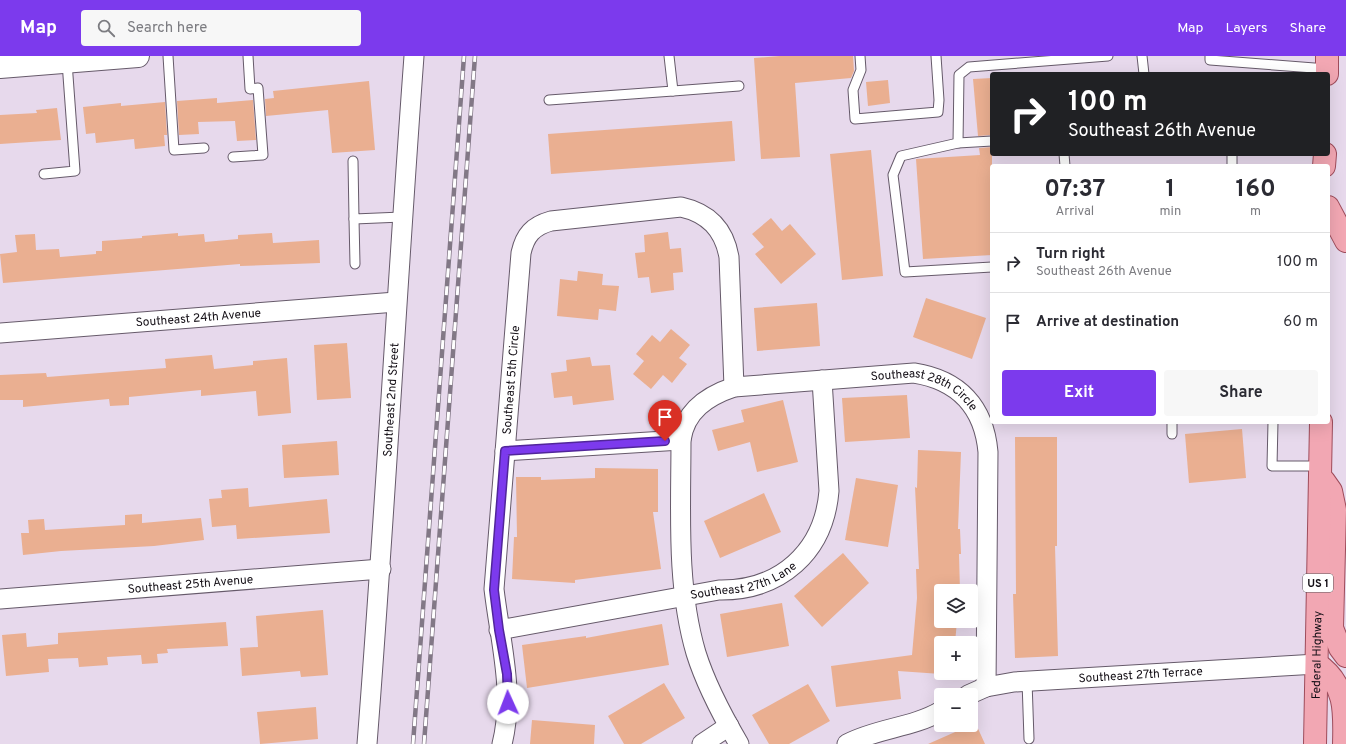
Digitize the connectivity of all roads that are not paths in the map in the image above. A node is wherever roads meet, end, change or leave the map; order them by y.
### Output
1 (138, 56) edge
2 (168, 56) edge
3 (248, 56) edge
4 (414, 56) edge
5 (670, 56) edge
6 (860, 56) edge
7 (936, 56) edge
8 (1108, 56) edge
9 (1142, 56) edge
10 (1210, 56) edge
11 (61, 60) edge
12 (1327, 66) edge
13 (0, 67) edge
14 (1144, 72) edge
15 (739, 86) dead end
16 (673, 91) junction
17 (549, 100) dead end
18 (990, 141) edge
19 (958, 143) junction
20 (204, 148) dead end
21 (232, 157) dead end
22 (353, 161) dead end
23 (44, 174) dead end
24 (1330, 211) edge
25 (402, 217) junction
26 (354, 219) junction
27 (1346, 241) edge
28 (355, 264) dead end
29 (990, 267) edge
30 (396, 302) junction
31 (0, 333) edge
32 (822, 380) junction
33 (734, 387) junction
34 (1172, 424) edge
35 (1272, 424) edge
36 (1321, 424) edge
37 (1172, 434) dead end
38 (681, 440) junction
39 (505, 451) junction
40 (1320, 469) junction
41 (380, 569) junction
42 (685, 596) junction
43 (0, 599) edge
44 (499, 630) junction
45 (1346, 656) edge
46 (1317, 664) junction
47 (1027, 681) junction
48 (986, 687) junction
49 (978, 691) edge
50 (934, 713) edge
51 (729, 726) junction
52 (1029, 739) dead end
53 (367, 744) edge
54 (502, 744) edge
55 (702, 744) edge
56 (739, 744) edge
57 (847, 744) edge
58 (1315, 744) edge
59 (1344, 744) edge

1 - 11 street
2 - 20 lane
3 - 21 lane
4 - 25 street, Southeast 2nd Street
5 - 16 lane
6 - 7 lane
8 - 19 lane
9 - 14 lane
10 - 12 lane
11 - 13 street
11 - 23 lane
15 - 16 lane
16 - 17 lane
18 - 19 lane
19 - 29 lane
22 - 26 lane
24 - 27 main road
25 - 26 lane
25 - 30 street, Southeast 2nd Street
26 - 28 lane
30 - 31 street, Southeast 24th Avenue
30 - 41 street, Southeast 2nd Street
32 - 33 street, Southeast 28th Circle
32 - 42 street, Southeast 27th Lane
32 - 48 street, Southeast 28th Circle
33 - 38 street, Southeast 28th Circle
33 - 39 street, Southeast 5th Circle
34 - 37 lane
35 - 40 lane
36 - 40 main road, Federal Highway / US 1
38 - 39 street
38 - 42 street, Southeast 28th Circle
39 - 44 street, Southeast 5th Circle
40 - 45 main road
40 - 46 main road, Federal Highway / US 1
41 - 43 street, Southeast 25th Avenue
41 - 53 street, Southeast 2nd Street
42 - 44 street, Southeast 27th Lane
42 - 51 street, Southeast 28th Circle
44 - 54 street, Southeast 5th Circle
46 - 47 street, Southeast 27th Terrace
46 - 58 main road, Federal Highway / US 1
46 - 59 main road
47 - 48 street, Southeast 27th Terrace
47 - 52 lane
48 - 49 street, Southeast 27th Terrace
50 - 57 street
51 - 55 street
51 - 56 street, Southeast 28th Circle

